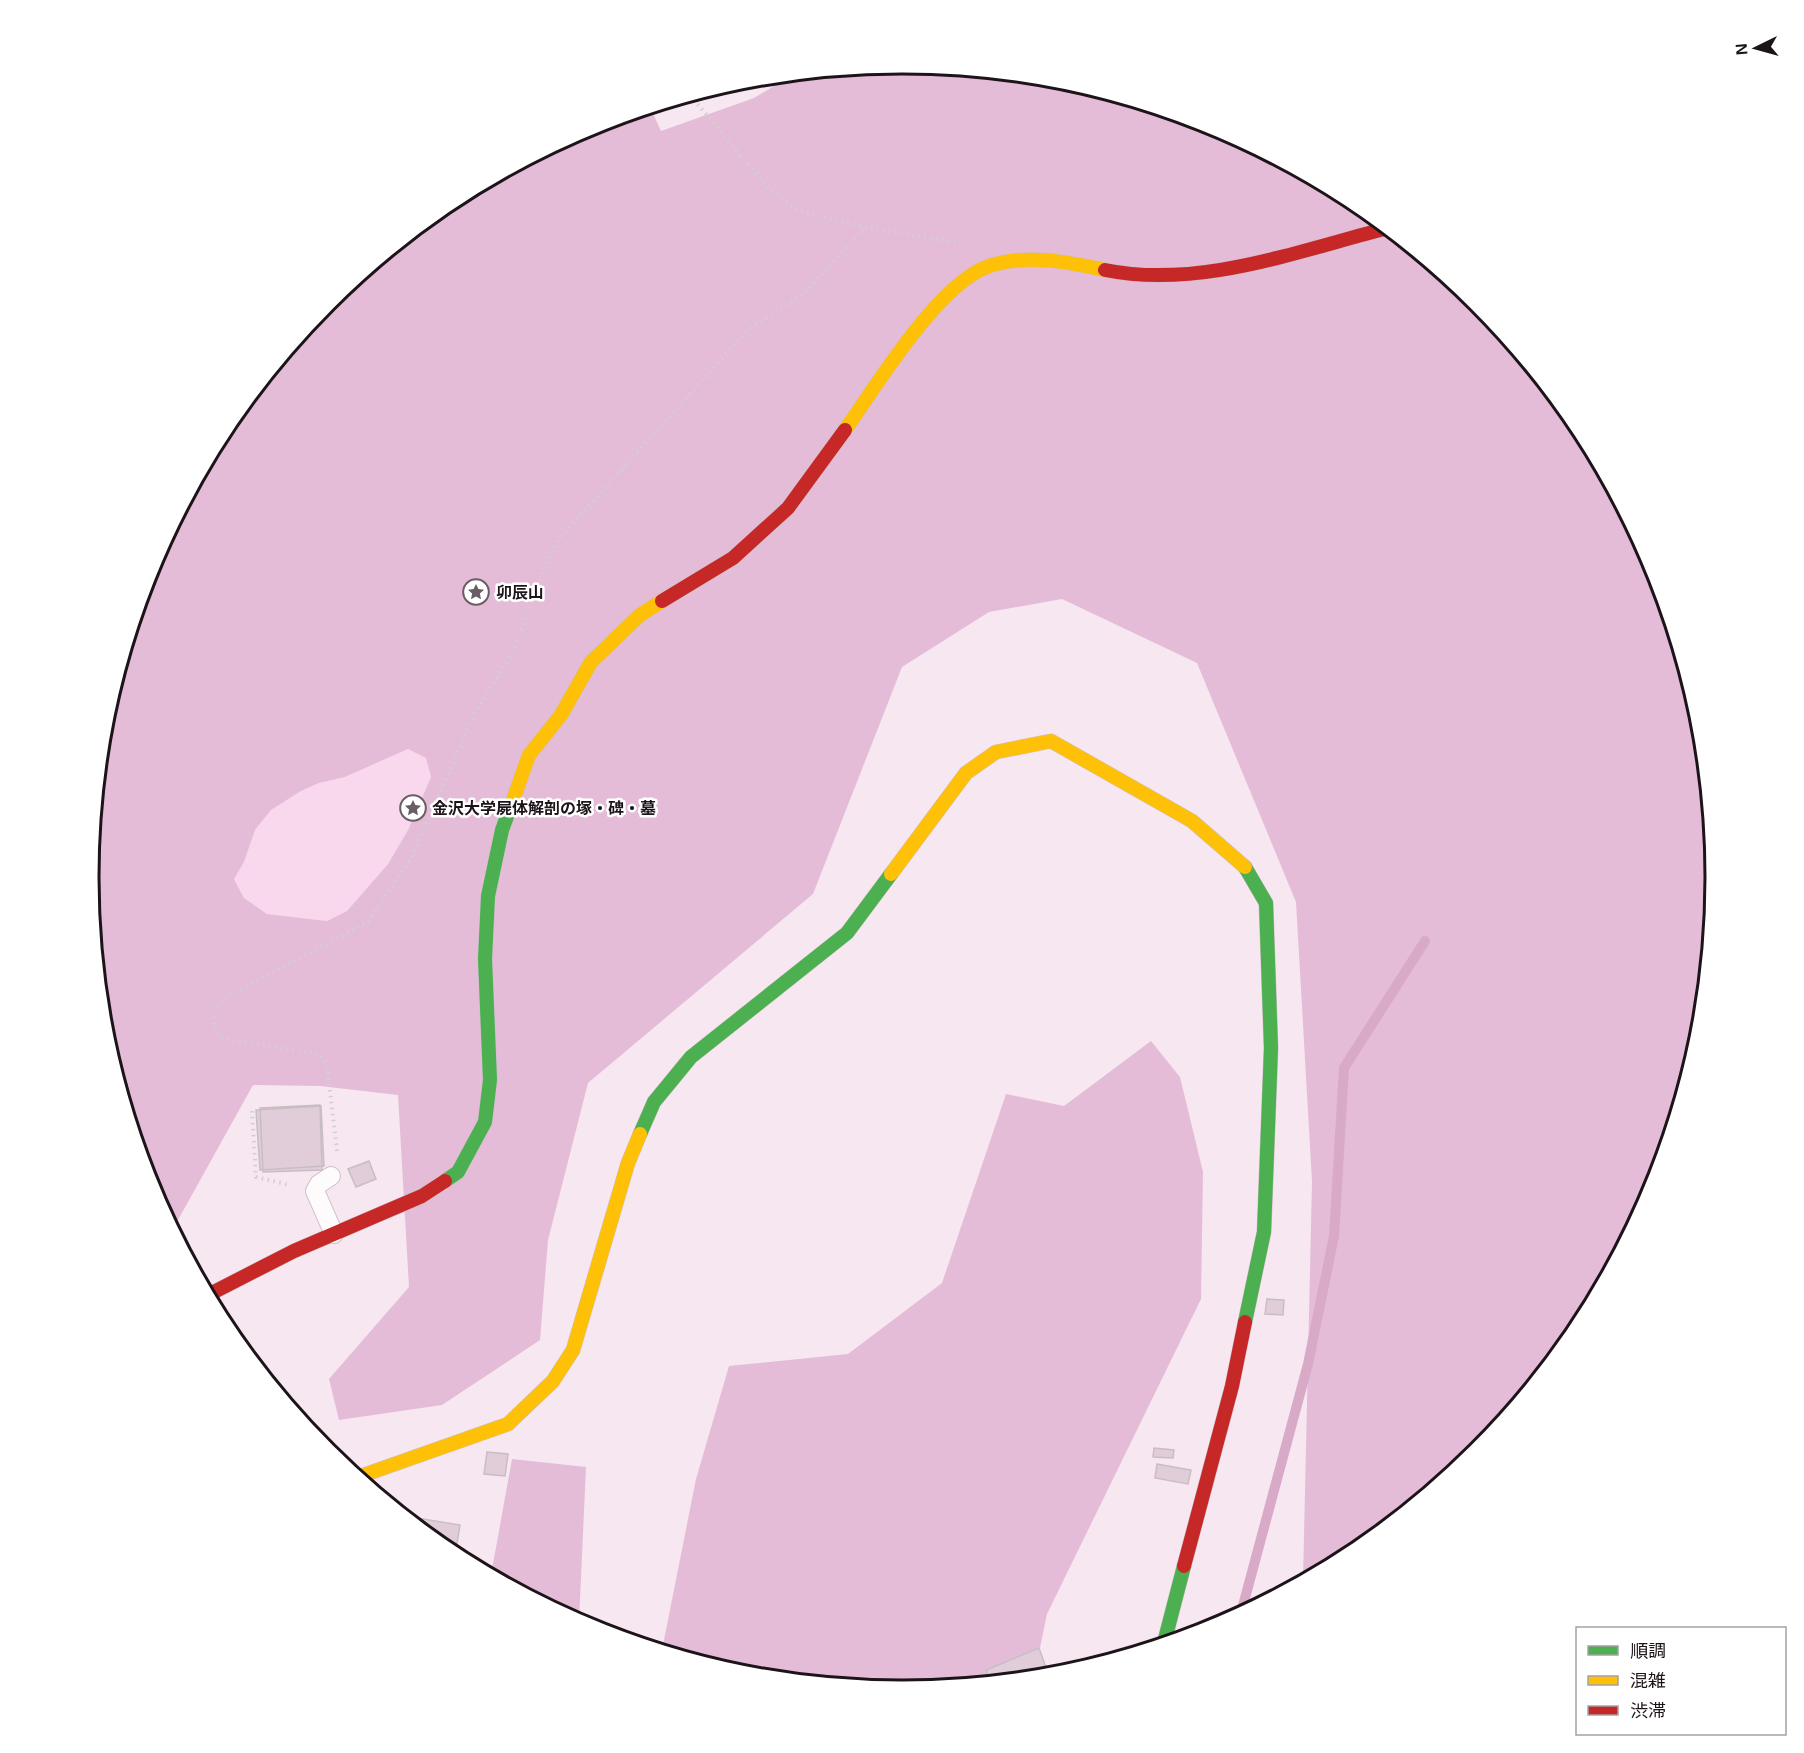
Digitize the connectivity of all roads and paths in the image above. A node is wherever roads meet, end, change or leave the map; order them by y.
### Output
1 (695, 101) edge
2 (865, 227) junction
3 (1379, 230) edge
4 (970, 245) dead end
5 (252, 1111) dead end
6 (336, 1150) dead end
7 (331, 1176) dead end
8 (315, 1191) junction
9 (334, 1234) junction
10 (215, 1292) edge
11 (366, 1474) edge
12 (1166, 1635) edge

1 - 2 path
2 - 4 path
2 - 6 path
3 - 9 street
5 - 8 path
7 - 8 lane
8 - 9 lane
9 - 10 street
11 - 12 street

